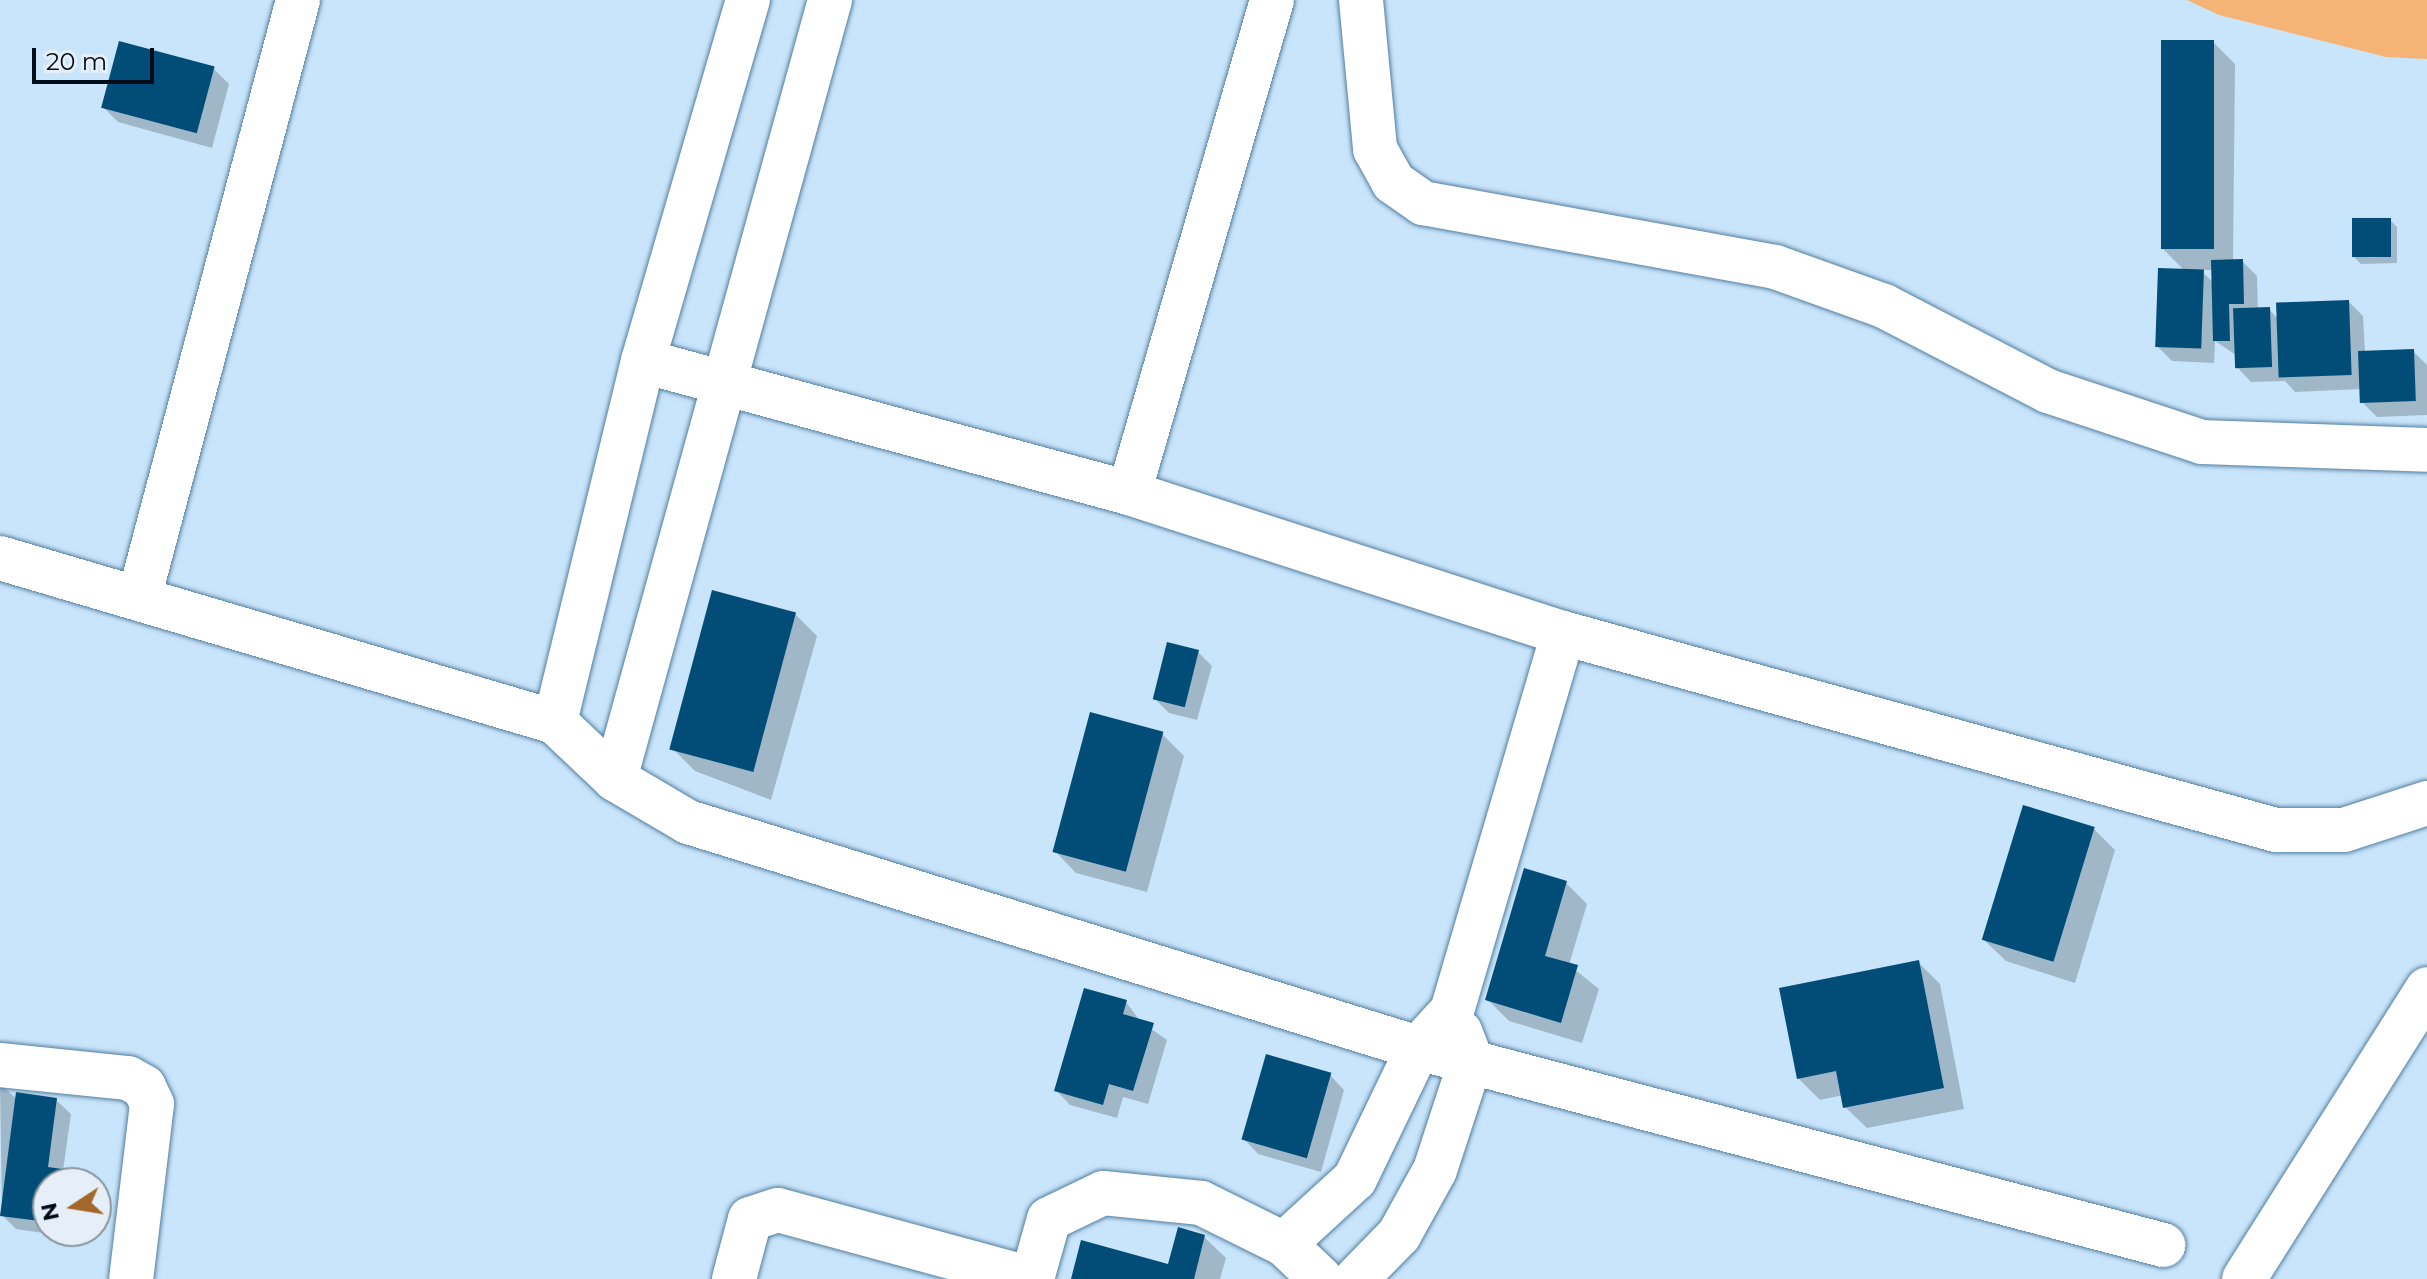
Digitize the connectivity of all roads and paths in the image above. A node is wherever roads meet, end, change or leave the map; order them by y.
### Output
1 (298, 0) edge
2 (748, 0) edge
3 (830, 0) edge
4 (1272, 0) edge
5 (1361, 0) edge
6 (643, 361) junction
7 (721, 381) junction
8 (2427, 450) edge
9 (1129, 493) junction
10 (0, 558) edge
11 (139, 598) junction
12 (1563, 633) junction
13 (555, 722) junction
14 (615, 779) junction
15 (2427, 803) edge
16 (2427, 989) edge
17 (1452, 1011) junction
18 (1418, 1048) junction
19 (1471, 1060) junction
20 (0, 1065) edge
21 (1284, 1244) junction
22 (2163, 1245) dead end
23 (131, 1279) edge
24 (734, 1279) edge
25 (1321, 1279) edge
26 (1356, 1279) edge
27 (2244, 1279) edge

1 - 11 street
2 - 6 street
3 - 7 street
4 - 9 street
5 - 8 street
6 - 7 street
6 - 13 street
7 - 9 street
7 - 14 street
9 - 12 street
10 - 11 street
11 - 13 street
12 - 15 street
12 - 17 street
13 - 14 street
14 - 18 street
16 - 27 street
17 - 18 street
17 - 19 street
18 - 19 street
18 - 21 street
19 - 22 street
19 - 26 street
20 - 23 street
21 - 24 street
21 - 25 street

